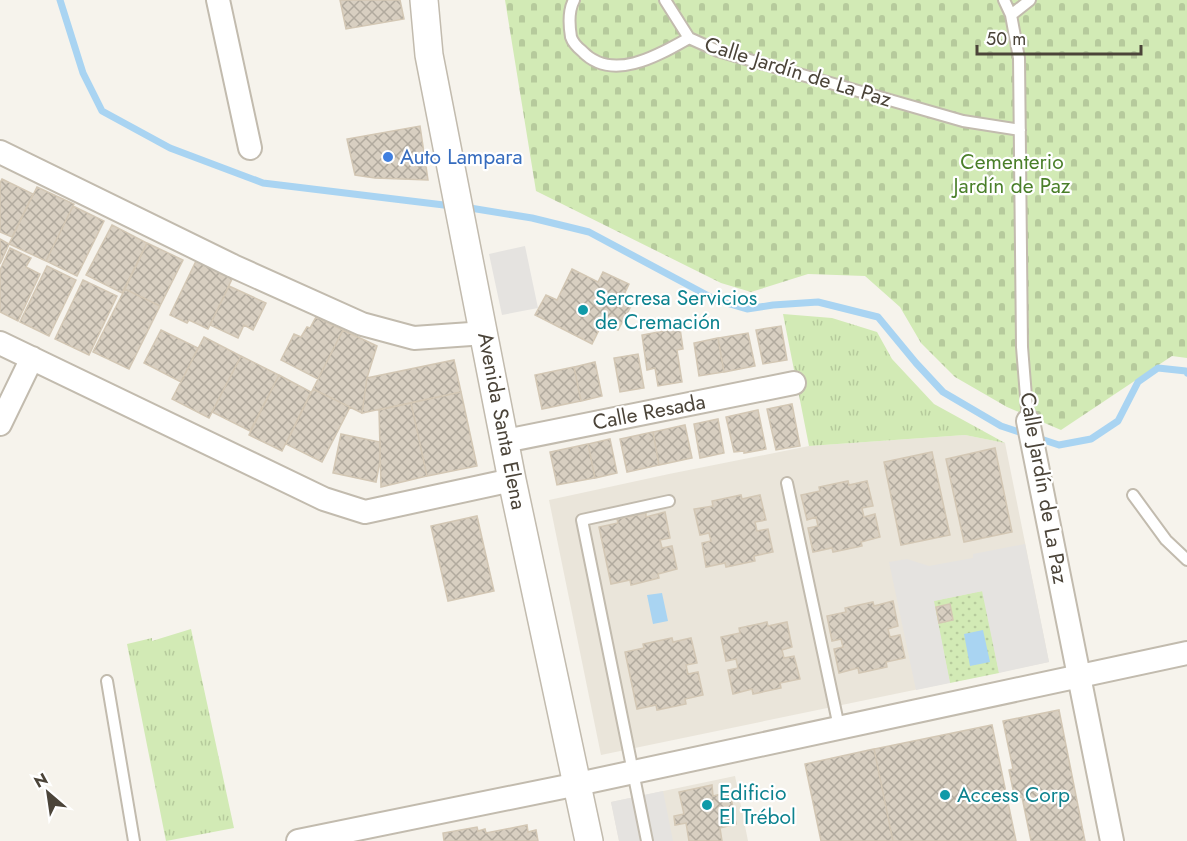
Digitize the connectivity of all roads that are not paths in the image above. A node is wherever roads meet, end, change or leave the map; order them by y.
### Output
1 (218, 0) edge
2 (424, 0) edge
3 (574, 0) edge
4 (665, 0) edge
5 (1004, 0) edge
6 (1030, 0) edge
7 (1011, 15) junction
8 (689, 38) junction
9 (1020, 130) junction
10 (250, 148) dead end
11 (0, 152) edge
12 (485, 333) junction
13 (0, 343) edge
14 (32, 358) junction
15 (794, 383) dead end
16 (1029, 421) joint
17 (0, 424) edge
18 (505, 441) junction
19 (512, 480) junction
20 (787, 483) dead end
21 (1133, 495) dead end
22 (669, 501) dead end
23 (1187, 560) edge
24 (1187, 653) edge
25 (1079, 677) junction
26 (107, 681) dead end
27 (839, 727) junction
28 (634, 772) junction
29 (578, 784) junction
30 (134, 841) edge
31 (298, 841) edge
32 (589, 841) edge
33 (647, 841) edge
34 (1112, 841) edge

1 - 10 street
2 - 12 street, Avenida Santa Elena
3 - 8 lane
4 - 8 lane, Calle Jardín de La Paz
5 - 7 lane, Calle Jardín de La Paz
6 - 7 lane
7 - 9 lane, Calle Jardín de La Paz
8 - 9 lane, Calle Jardín de La Paz
9 - 16 lane, Calle Jardín de La Paz
11 - 12 street
12 - 18 street, Avenida Santa Elena
13 - 14 street
14 - 17 street
14 - 19 street
15 - 18 street, Calle Resada
16 - 25 street, Calle Jardín de La Paz
18 - 19 street, Avenida Santa Elena
19 - 29 street, Avenida Santa Elena
20 - 27 lane
21 - 23 lane
22 - 28 lane
24 - 25 street
25 - 27 street
25 - 34 street, Calle Jardín de La Paz
26 - 30 lane
27 - 28 street
28 - 29 street
28 - 33 lane
29 - 31 street
29 - 32 street, Avenida Santa Elena

